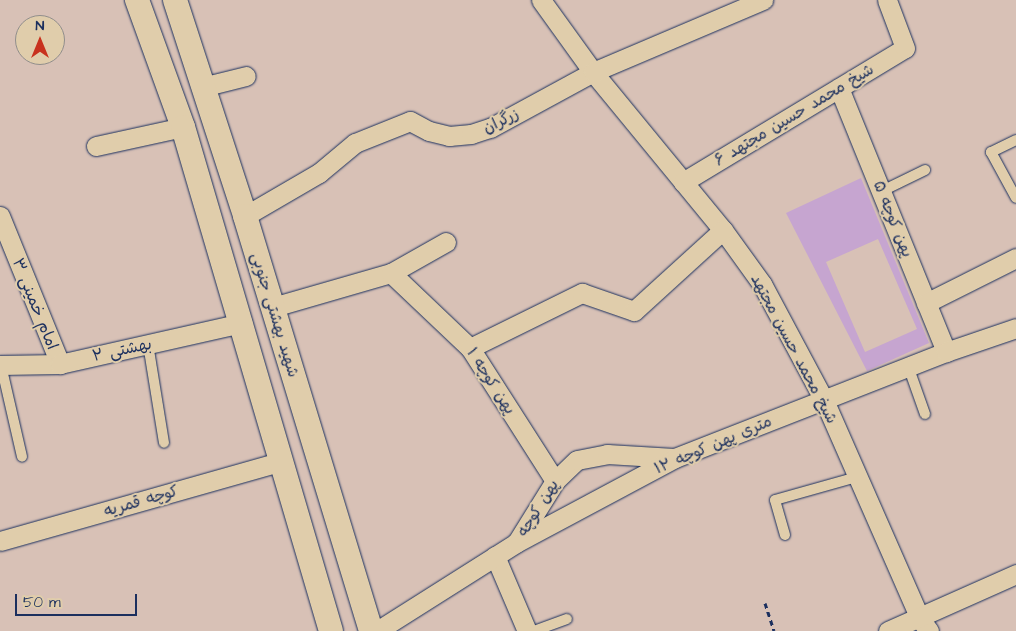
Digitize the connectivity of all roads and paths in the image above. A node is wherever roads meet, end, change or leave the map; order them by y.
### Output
1 (138, 0) edge
2 (175, 0) edge
3 (541, 0) edge
4 (763, 0) edge
5 (887, 0) edge
6 (593, 72) junction
7 (246, 76) dead end
8 (202, 87) junction
9 (839, 88) junction
10 (183, 127) junction
11 (1016, 140) edge
12 (96, 146) dead end
13 (926, 170) dead end
14 (683, 182) junction
15 (882, 191) junction
16 (1016, 198) edge
17 (0, 216) edge
18 (245, 216) junction
19 (723, 230) junction
20 (446, 242) dead end
21 (1016, 258) edge
22 (390, 273) junction
23 (926, 303) junction
24 (273, 307) junction
25 (242, 323) junction
26 (1016, 328) edge
27 (148, 344) junction
28 (470, 348) junction
29 (946, 352) junction
30 (60, 364) junction
31 (1, 365) edge
32 (908, 366) junction
33 (824, 400) junction
34 (926, 414) dead end
35 (164, 442) dead end
36 (22, 457) dead end
37 (675, 458) junction
38 (282, 462) junction
39 (858, 477) junction
40 (555, 481) junction
41 (786, 535) dead end
42 (0, 541) edge
43 (516, 543) junction
44 (496, 556) junction
45 (1016, 574) edge
46 (765, 602) dead end
47 (567, 619) dead end
48 (925, 625) edge
49 (331, 631) edge
50 (371, 631) edge
51 (377, 631) edge
52 (527, 631) edge
53 (534, 631) edge
54 (774, 631) edge
55 (888, 631) edge

1 - 10 street, شهید بهشتی جنوبی
2 - 8 street, شهید بهشتی جنوبی
3 - 6 street, شیخ محمد حسین مجتهد
4 - 6 street, زرگران
5 - 9 street, شیخ محمد حسین مجتهد ۶
6 - 14 street, شیخ محمد حسین مجتهد
6 - 18 street, زرگران
7 - 8 street
8 - 18 street, شهید بهشتی جنوبی
9 - 14 street, شیخ محمد حسین مجتهد ۶
9 - 15 street, پهن کوچه ۵
10 - 12 street
10 - 25 street, شهید بهشتی جنوبی
11 - 16 lane
13 - 15 lane
14 - 19 street, شیخ محمد حسین مجتهد
15 - 23 street, پهن کوچه ۵
17 - 30 street, امام خمینی ۳
18 - 24 street, شهید بهشتی جنوبی
19 - 28 street
19 - 33 street, شیخ محمد حسین مجتهد
20 - 22 street
21 - 23 street
22 - 24 street
22 - 28 street, پهن کوچه ۱
23 - 29 street, پهن کوچه ۵
24 - 50 street, شهید بهشتی جنوبی
25 - 27 street, بهشتی ۲
25 - 38 street, شهید بهشتی جنوبی
26 - 29 street, ۱۲ متری پهن کوچه
27 - 30 street, بهشتی ۲
27 - 35 lane
28 - 40 street, پهن کوچه ۱
29 - 32 street, ۱۲ متری پهن کوچه
30 - 31 street, بهشتی ۲
31 - 36 lane
32 - 33 street, ۱۲ متری پهن کوچه
32 - 34 lane
33 - 37 street, ۱۲ متری پهن کوچه
33 - 39 street, شیخ محمد حسین مجتهد
37 - 40 street, پهن کوچه
37 - 43 street, ۱۲ متری پهن کوچه
38 - 42 street, کوچه قمریه
38 - 49 street, شهید بهشتی جنوبی
39 - 41 lane
39 - 48 street, شیخ محمد حسین مجتهد
40 - 43 street, پهن کوچه
43 - 44 street, ۱۲ متری پهن کوچه
44 - 51 street, ۱۲ متری پهن کوچه
44 - 52 street
45 - 48 street
46 - 54 path
47 - 53 lane
48 - 55 street

